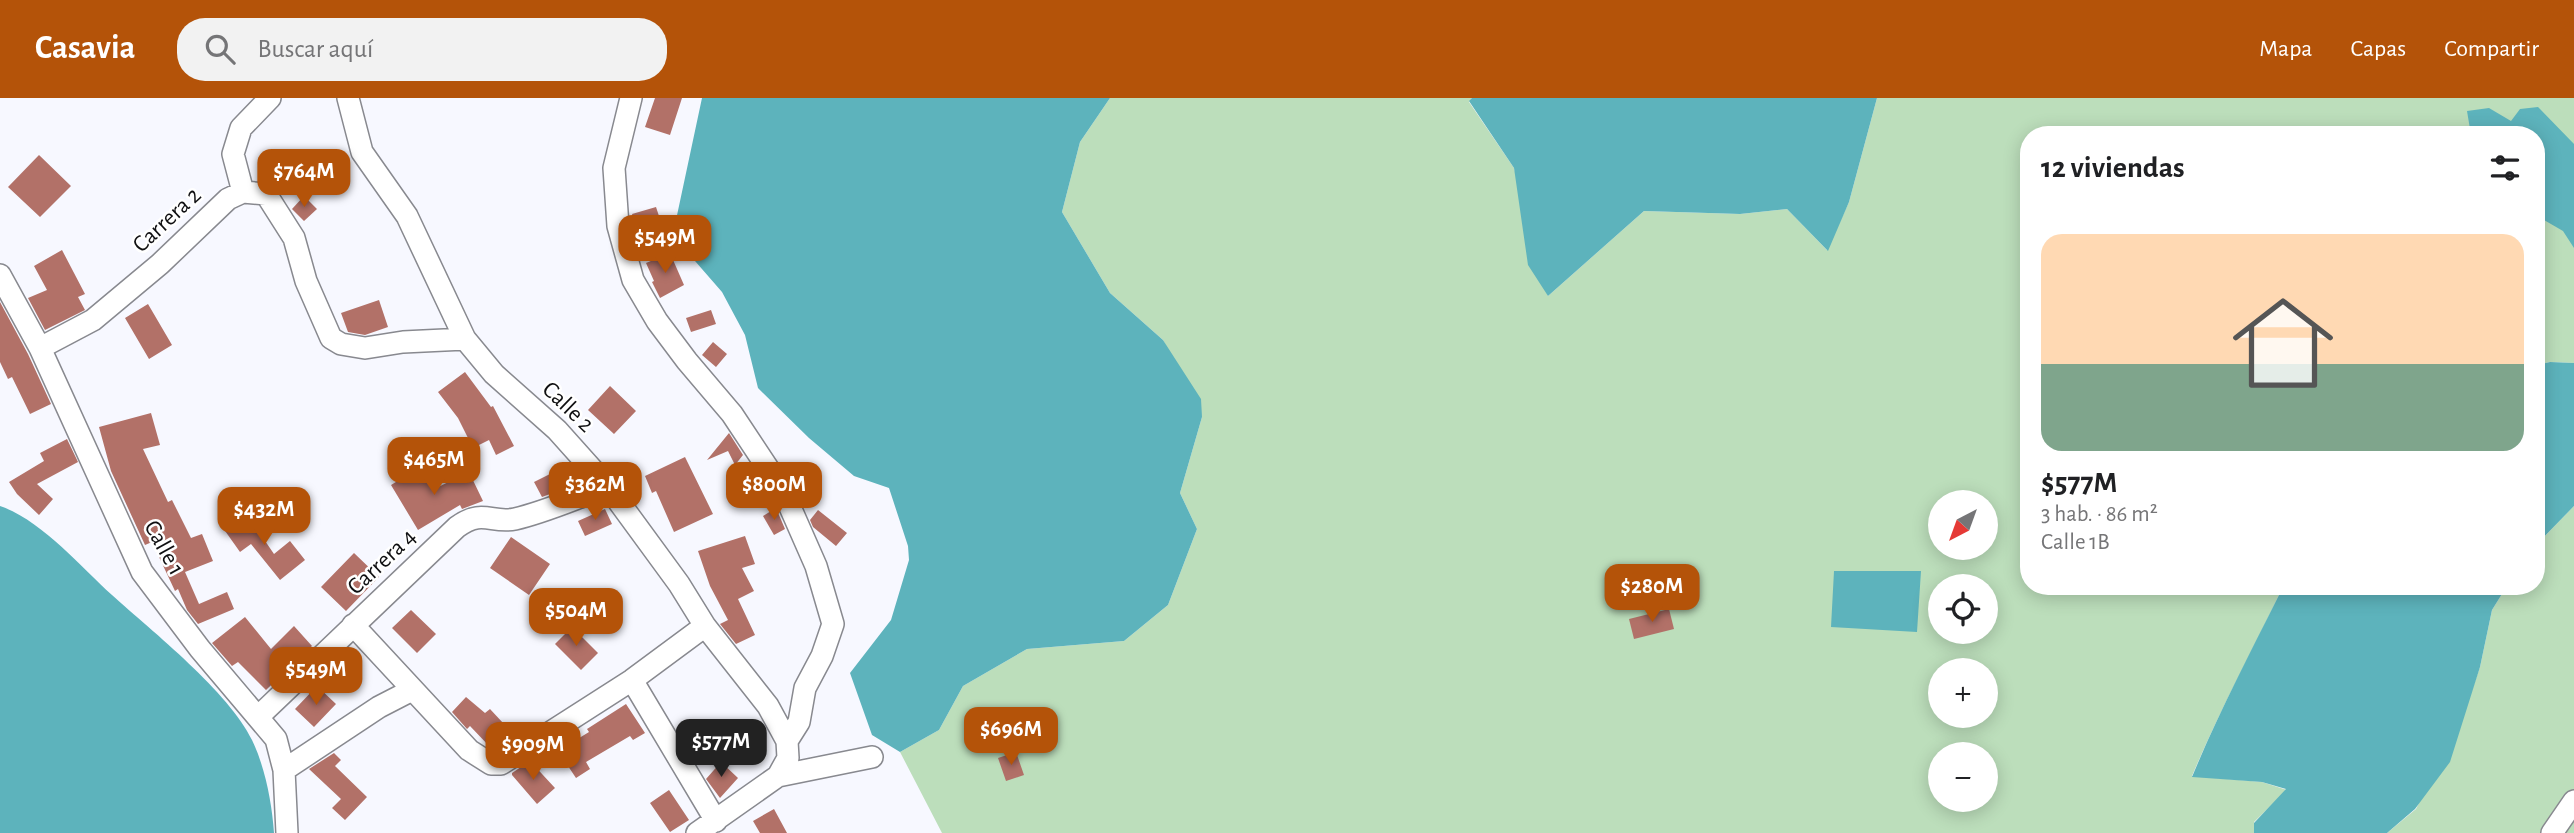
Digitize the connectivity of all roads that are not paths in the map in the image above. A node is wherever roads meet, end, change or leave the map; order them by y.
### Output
1 (270, 98) edge
2 (348, 98) edge
3 (631, 98) edge
4 (243, 191) junction
5 (0, 275) edge
6 (465, 339) junction
7 (40, 348) junction
8 (608, 487) junction
9 (353, 625) junction
10 (705, 626) junction
11 (632, 680) junction
12 (412, 691) junction
13 (258, 717) junction
14 (787, 741) junction
15 (872, 758) dead end
16 (284, 771) junction
17 (778, 776) junction
18 (2574, 801) edge
19 (716, 821) junction
20 (287, 833) edge
21 (697, 833) edge
22 (2552, 833) edge

1 - 4 street
2 - 6 street, Calle 2
3 - 14 street
4 - 6 street
4 - 7 street, Carrera 2
5 - 7 street, Calle 1
6 - 8 street, Calle 2
7 - 13 street, Calle 1
8 - 9 street, Carrera 4
8 - 10 street, Calle 2
9 - 12 street
9 - 13 street, Carrera 4
10 - 11 street
10 - 14 street, Calle 2
11 - 12 street
11 - 19 street
12 - 16 street
13 - 16 street, Calle 1
14 - 17 street
15 - 17 street
16 - 20 street, Calle 1
17 - 19 street
18 - 22 street
19 - 21 street

